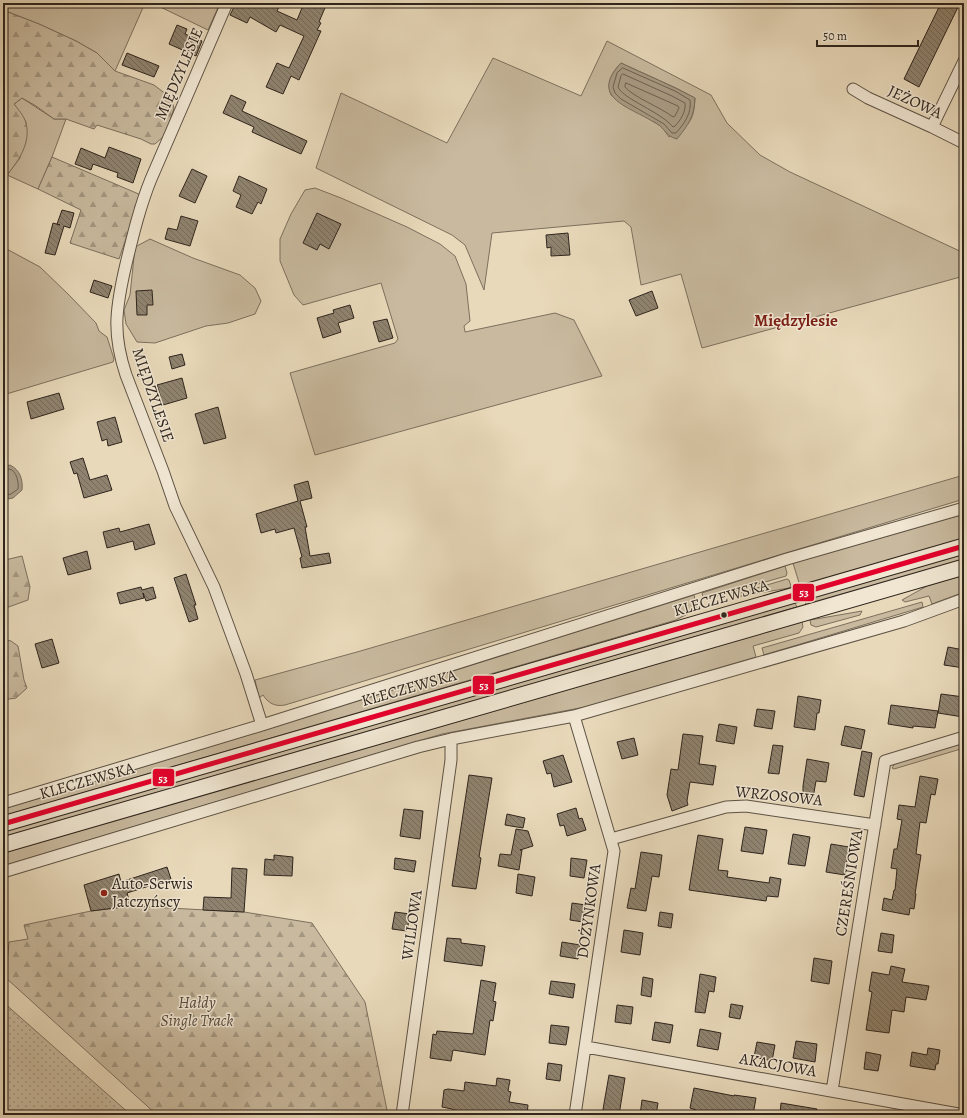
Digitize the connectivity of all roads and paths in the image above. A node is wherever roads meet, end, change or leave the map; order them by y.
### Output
1 (227, 3) edge
2 (964, 61) edge
3 (854, 89) dead end
4 (932, 127) junction
5 (964, 143) edge
6 (964, 508) edge
7 (964, 546) edge
8 (964, 567) edge
9 (964, 599) edge
10 (574, 716) junction
11 (262, 725) junction
12 (964, 737) edge
13 (451, 739) junction
14 (3, 803) edge
15 (3, 824) edge
16 (875, 825) junction
17 (611, 840) junction
18 (3, 845) edge
19 (3, 872) edge
20 (586, 1047) junction
21 (832, 1091) junction
22 (402, 1115) edge
23 (575, 1115) edge
24 (964, 1115) edge

1 - 11 street, MIĘDZYLESIE
2 - 4 street
3 - 4 street, JEŻOWA
4 - 5 street, JEŻOWA
6 - 11 street, KLECZEWSKA
7 - 15 main road, KLECZEWSKA
8 - 18 main road
9 - 10 street
10 - 13 street
10 - 17 street, DOŻYNKOWA
11 - 14 street, KLECZEWSKA
12 - 16 street, CZEREŚNIOWA
13 - 19 street
13 - 22 street, WILLOWA
16 - 17 street, WRZOSOWA
16 - 21 street, CZEREŚNIOWA
17 - 20 street, DOŻYNKOWA
20 - 21 street, AKACJOWA
20 - 23 street, DOŻYNKOWA
21 - 24 street, AKACJOWA

